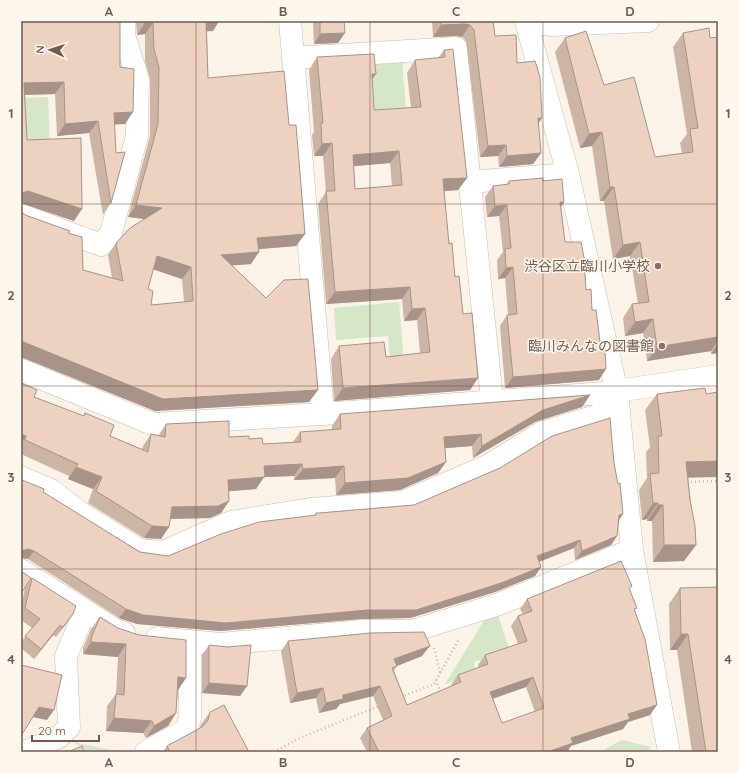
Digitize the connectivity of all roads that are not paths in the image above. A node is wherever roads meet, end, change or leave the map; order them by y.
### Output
1 (124, 21) edge
2 (290, 21) edge
3 (527, 21) edge
4 (648, 21) edge
5 (293, 58) junction
6 (568, 174) junction
7 (470, 182) junction
8 (21, 215) edge
9 (21, 370) edge
10 (718, 376) edge
11 (492, 400) junction
12 (618, 401) junction
13 (322, 414) junction
14 (21, 477) edge
15 (632, 550) junction
16 (21, 570) edge
17 (85, 611) junction
18 (190, 641) junction
19 (25, 752) edge
20 (146, 752) edge
21 (670, 752) edge

1 - 8 street
2 - 5 street
3 - 4 street
3 - 6 street
5 - 7 street
5 - 13 street
6 - 7 street
6 - 12 street
7 - 11 street
9 - 13 street
10 - 12 street
11 - 12 street
11 - 13 street
12 - 14 street
12 - 15 street
15 - 18 street
15 - 21 street
16 - 17 street
17 - 18 street
17 - 19 street
18 - 20 street

